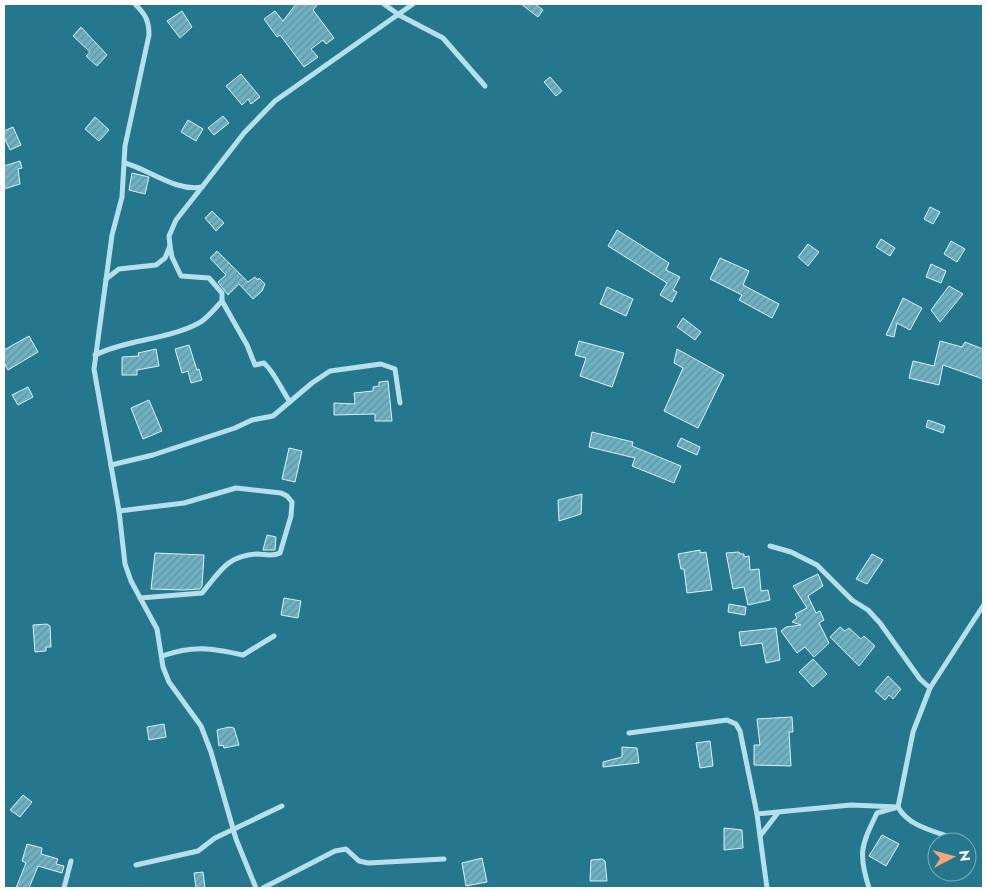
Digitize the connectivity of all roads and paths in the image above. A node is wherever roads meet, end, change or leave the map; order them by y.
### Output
1 (136, 4) edge
2 (384, 4) edge
3 (414, 4) edge
4 (399, 15) junction
5 (485, 86) dead end
6 (125, 163) junction
7 (202, 186) junction
8 (170, 246) junction
9 (106, 279) junction
10 (222, 301) junction
11 (95, 355) junction
12 (290, 402) junction
13 (400, 403) dead end
14 (111, 465) junction
15 (119, 511) junction
16 (770, 546) dead end
17 (140, 598) junction
18 (983, 606) edge
19 (274, 636) dead end
20 (162, 656) junction
21 (930, 688) junction
22 (629, 734) dead end
23 (282, 806) dead end
24 (898, 807) junction
25 (757, 814) junction
26 (776, 814) junction
27 (233, 829) junction
28 (937, 832) edge
29 (760, 836) junction
30 (444, 859) dead end
31 (71, 862) dead end
32 (136, 865) dead end
33 (64, 888) edge
34 (256, 888) edge
35 (263, 888) edge
36 (767, 888) edge
37 (869, 888) edge

1 - 6 street
2 - 4 street
3 - 4 street
4 - 5 street
4 - 7 street
6 - 7 street
6 - 9 street
7 - 8 street
8 - 9 street
8 - 10 street
9 - 11 street
10 - 11 street
10 - 12 street
11 - 14 street
12 - 13 street
12 - 14 street
14 - 15 street
15 - 17 street
15 - 17 street
16 - 21 street
17 - 20 street
18 - 21 street
19 - 20 street
20 - 27 street
21 - 24 street
22 - 25 street
23 - 27 street
24 - 26 street
24 - 28 street
24 - 37 street
25 - 26 street
25 - 29 street
26 - 29 street
27 - 32 street
27 - 34 street
29 - 36 street
30 - 35 street
31 - 33 street

